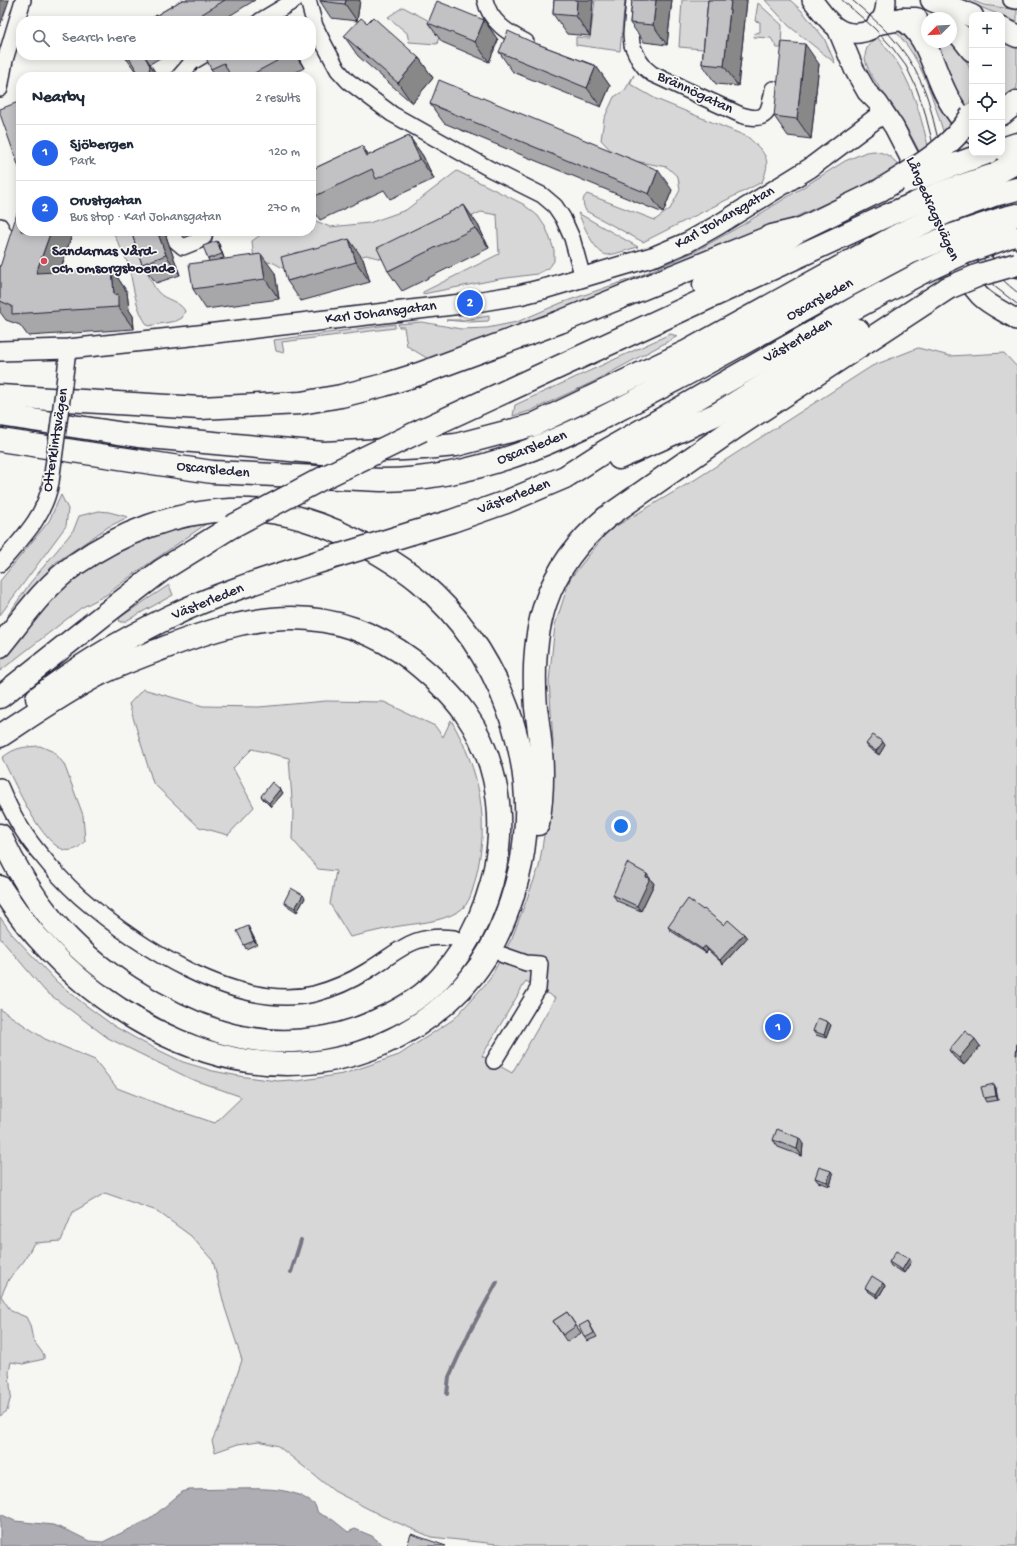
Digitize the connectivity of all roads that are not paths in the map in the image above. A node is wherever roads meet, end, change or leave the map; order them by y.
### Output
1 (23, 0) edge
2 (296, 0) edge
3 (308, 0) edge
4 (485, 0) edge
5 (634, 0) edge
6 (812, 0) edge
7 (823, 0) edge
8 (886, 0) edge
9 (932, 0) edge
10 (1010, 0) edge
11 (1017, 1) edge
12 (969, 15) edge
13 (18, 16) edge
14 (269, 16) edge
15 (312, 16) edge
16 (902, 19) junction
17 (921, 20) edge
18 (16, 21) edge
19 (833, 24) junction
20 (316, 28) edge
21 (872, 28) junction
22 (1005, 30) edge
23 (957, 33) edge
24 (1017, 36) edge
25 (538, 48) edge
26 (970, 48) edge
27 (3, 59) edge
28 (195, 60) edge
29 (183, 72) edge
30 (0, 89) edge
31 (773, 89) dead end
32 (1017, 102) edge
33 (880, 108) junction
34 (1005, 112) edge
35 (969, 120) edge
36 (969, 128) edge
37 (1017, 144) edge
38 (1005, 148) edge
39 (979, 156) edge
40 (980, 156) edge
41 (1017, 162) edge
42 (1017, 170) edge
43 (992, 186) junction
44 (1017, 189) edge
45 (879, 191) junction
46 (0, 226) edge
47 (1011, 226) edge
48 (801, 229) junction
49 (174, 236) edge
50 (204, 236) edge
51 (904, 244) junction
52 (0, 258) edge
53 (1017, 265) edge
54 (583, 278) junction
55 (948, 288) junction
56 (1017, 320) edge
57 (68, 349) junction
58 (0, 351) edge
59 (522, 383) junction
60 (0, 396) edge
61 (0, 415) edge
62 (0, 440) edge
63 (565, 477) junction
64 (0, 564) edge
65 (0, 646) edge
66 (0, 697) edge
67 (40, 703) junction
68 (0, 728) edge
69 (0, 736) edge
70 (0, 786) edge
71 (0, 834) edge
72 (516, 884) junction
73 (0, 887) edge
74 (454, 938) dead end
75 (503, 955) dead end
76 (494, 1061) dead end

1 - 13 street
2 - 14 street
3 - 15 street
4 - 25 street
5 - 31 street, Brännögatan
6 - 19 street
7 - 19 street
8 - 21 street, Långedragsvägen
9 - 12 highway
10 - 11 street
16 - 17 highway
16 - 21 highway
16 - 36 highway
18 - 27 street
19 - 21 street
19 - 33 street, Långedragsvägen
20 - 54 street
21 - 33 street, Långedragsvägen
22 - 24 highway
23 - 26 highway
27 - 30 street
28 - 29 street
32 - 34 highway
33 - 54 street, Karl Johansgatan
33 - 56 street, Långedragsvägen
35 - 45 highway, bridge
37 - 38 highway
39 - 45 highway, bridge
40 - 53 highway
41 - 43 highway
42 - 43 highway
43 - 44 highway, Oscarsleden
43 - 51 highway, Oscarsleden, bridge
43 - 59 highway, bridge
45 - 48 highway
46 - 52 street
47 - 51 highway, Oscarsleden, bridge
47 - 63 highway, Västerleden, bridge
48 - 59 highway
48 - 60 highway
49 - 50 street
51 - 61 highway, Oscarsleden
51 - 62 highway, Oscarsleden
53 - 55 highway, bridge
54 - 57 street, Karl Johansgatan
55 - 63 highway
55 - 72 highway
57 - 58 street, Karl Johansgatan
57 - 64 street, Otterklintsvägen, bridge
59 - 66 highway, bridge
63 - 67 highway, Västerleden, bridge
65 - 72 highway
67 - 68 highway, Västerleden
67 - 69 highway
67 - 71 highway
70 - 74 street
72 - 73 highway
75 - 76 street

